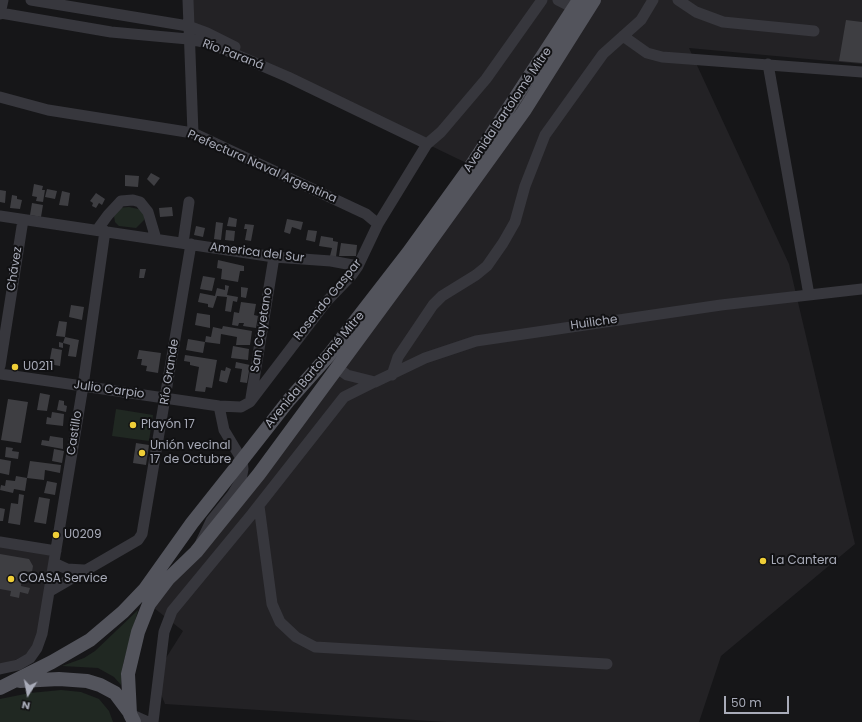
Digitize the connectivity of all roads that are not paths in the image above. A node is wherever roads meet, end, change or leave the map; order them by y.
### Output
1 (2, 0) edge
2 (31, 0) edge
3 (188, 0) edge
4 (542, 0) edge
5 (558, 0) edge
6 (594, 0) edge
7 (653, 0) edge
8 (678, 0) edge
9 (577, 4) edge
10 (0, 13) edge
11 (188, 26) junction
12 (814, 31) dead end
13 (623, 36) junction
14 (188, 39) junction
15 (768, 64) junction
16 (862, 72) edge
17 (288, 77) junction
18 (0, 97) edge
19 (193, 133) junction
20 (427, 144) junction
21 (189, 202) dead end
22 (0, 216) edge
23 (22, 220) junction
24 (378, 224) junction
25 (101, 231) junction
26 (156, 239) junction
27 (187, 244) junction
28 (274, 257) junction
29 (358, 266) junction
30 (862, 289) edge
31 (809, 295) junction
32 (0, 366) edge
33 (336, 367) junction
34 (0, 374) edge
35 (392, 375) junction
36 (374, 382) junction
37 (83, 386) junction
38 (166, 398) junction
39 (250, 402) junction
40 (219, 406) junction
41 (242, 460) junction
42 (259, 506) junction
43 (0, 542) edge
44 (201, 546) junction
45 (56, 552) junction
46 (54, 563) junction
47 (86, 570) junction
48 (50, 591) junction
49 (607, 664) dead end
50 (0, 669) edge
51 (3, 686) edge
52 (132, 718) edge
53 (148, 722) edge
54 (153, 722) edge

1 - 10 street
2 - 11 street
3 - 11 street
4 - 20 street, Rosendo Gaspar
5 - 9 street
6 - 33 main road, Avenida Bartolomé Mitre
7 - 13 street
8 - 12 street
9 - 41 main road, Avenida Bartolomé Mitre
10 - 14 street, Río Paraná
11 - 14 street
11 - 17 street
13 - 15 street
13 - 35 street
14 - 17 street, Río Paraná
14 - 19 street
15 - 16 street
15 - 31 street
17 - 20 street, Río Paraná
18 - 19 street, Prefectura Naval Argentina
19 - 24 street, Prefectura Naval Argentina
20 - 24 street, Rosendo Gaspar
21 - 27 street, Río Grande
22 - 23 street, America del Sur
23 - 25 street, America del Sur
23 - 32 street, Chávez
24 - 29 street, Rosendo Gaspar
25 - 26 street, America del Sur
25 - 26 street
25 - 37 street, Castillo
26 - 27 street, America del Sur
27 - 28 street, America del Sur
27 - 38 street, Río Grande
28 - 29 street, America del Sur
28 - 39 street, San Cayetano
29 - 39 street, Rosendo Gaspar
30 - 31 street, Huiliche
31 - 35 street, Huiliche
33 - 36 street
33 - 44 main road, Avenida Bartolomé Mitre
34 - 37 street, Julio Carpio
35 - 36 street, Huiliche
36 - 42 street, Huiliche
37 - 38 street, Julio Carpio
37 - 45 street, Castillo
38 - 40 street, Julio Carpio
38 - 47 street, Río Grande
39 - 40 street
40 - 41 street
41 - 44 street
41 - 51 main road, Avenida Bartolomé Mitre
42 - 49 street
42 - 54 street, Huiliche
43 - 45 street
44 - 52 main road, Avenida Bartolomé Mitre
45 - 46 street, Castillo
46 - 47 street
46 - 48 street, Castillo
47 - 48 street, Río Grande
48 - 50 street, Castillo
51 - 52 main road
52 - 53 street

